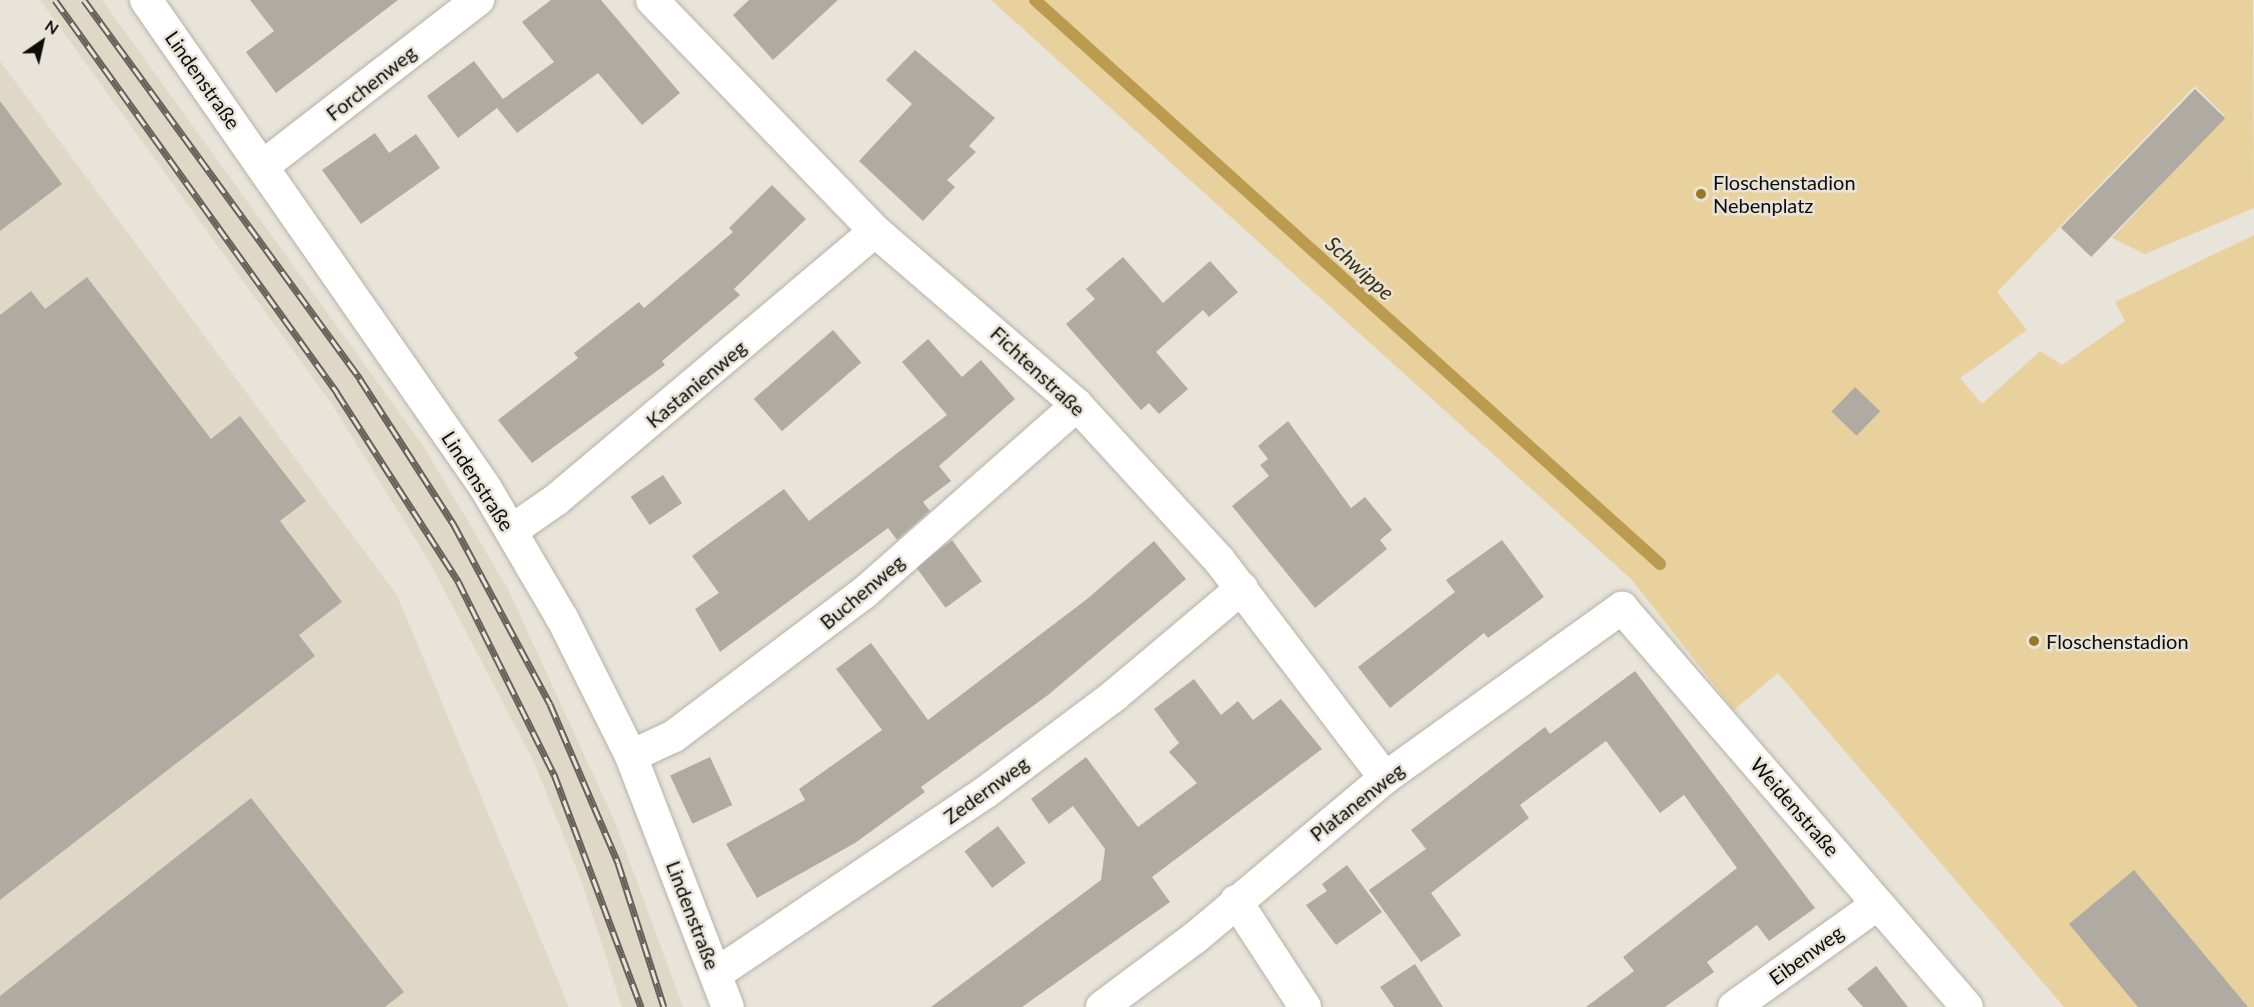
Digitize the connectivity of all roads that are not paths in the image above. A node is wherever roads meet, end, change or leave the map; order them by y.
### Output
1 (146, 0) edge
2 (478, 0) edge
3 (652, 0) edge
4 (263, 166) junction
5 (874, 231) junction
6 (1077, 405) junction
7 (511, 531) junction
8 (1242, 588) junction
9 (1622, 608) joint
10 (631, 756) junction
11 (1384, 778) junction
12 (1236, 901) junction
13 (1878, 904) junction
14 (716, 974) junction
15 (728, 1007) edge
16 (1102, 1007) edge
17 (1305, 1007) edge
18 (1734, 1007) edge
19 (1967, 1007) edge

1 - 4 street, Lindenstraße
2 - 4 street, Forchenweg
3 - 5 street, Fichtenstraße
4 - 7 street, Lindenstraße
5 - 6 street, Fichtenstraße
5 - 7 street, Kastanienweg
6 - 8 street, Fichtenstraße
6 - 10 street, Buchenweg
7 - 10 street, Lindenstraße
8 - 11 street, Fichtenstraße
8 - 14 street, Zedernweg
9 - 11 street, Platanenweg
9 - 13 street, Weidenstraße
10 - 14 street, Lindenstraße
11 - 12 street, Platanenweg
12 - 16 street, Platanenweg
12 - 17 street
13 - 18 street, Eibenweg
13 - 19 street, Weidenstraße
14 - 15 street, Lindenstraße

